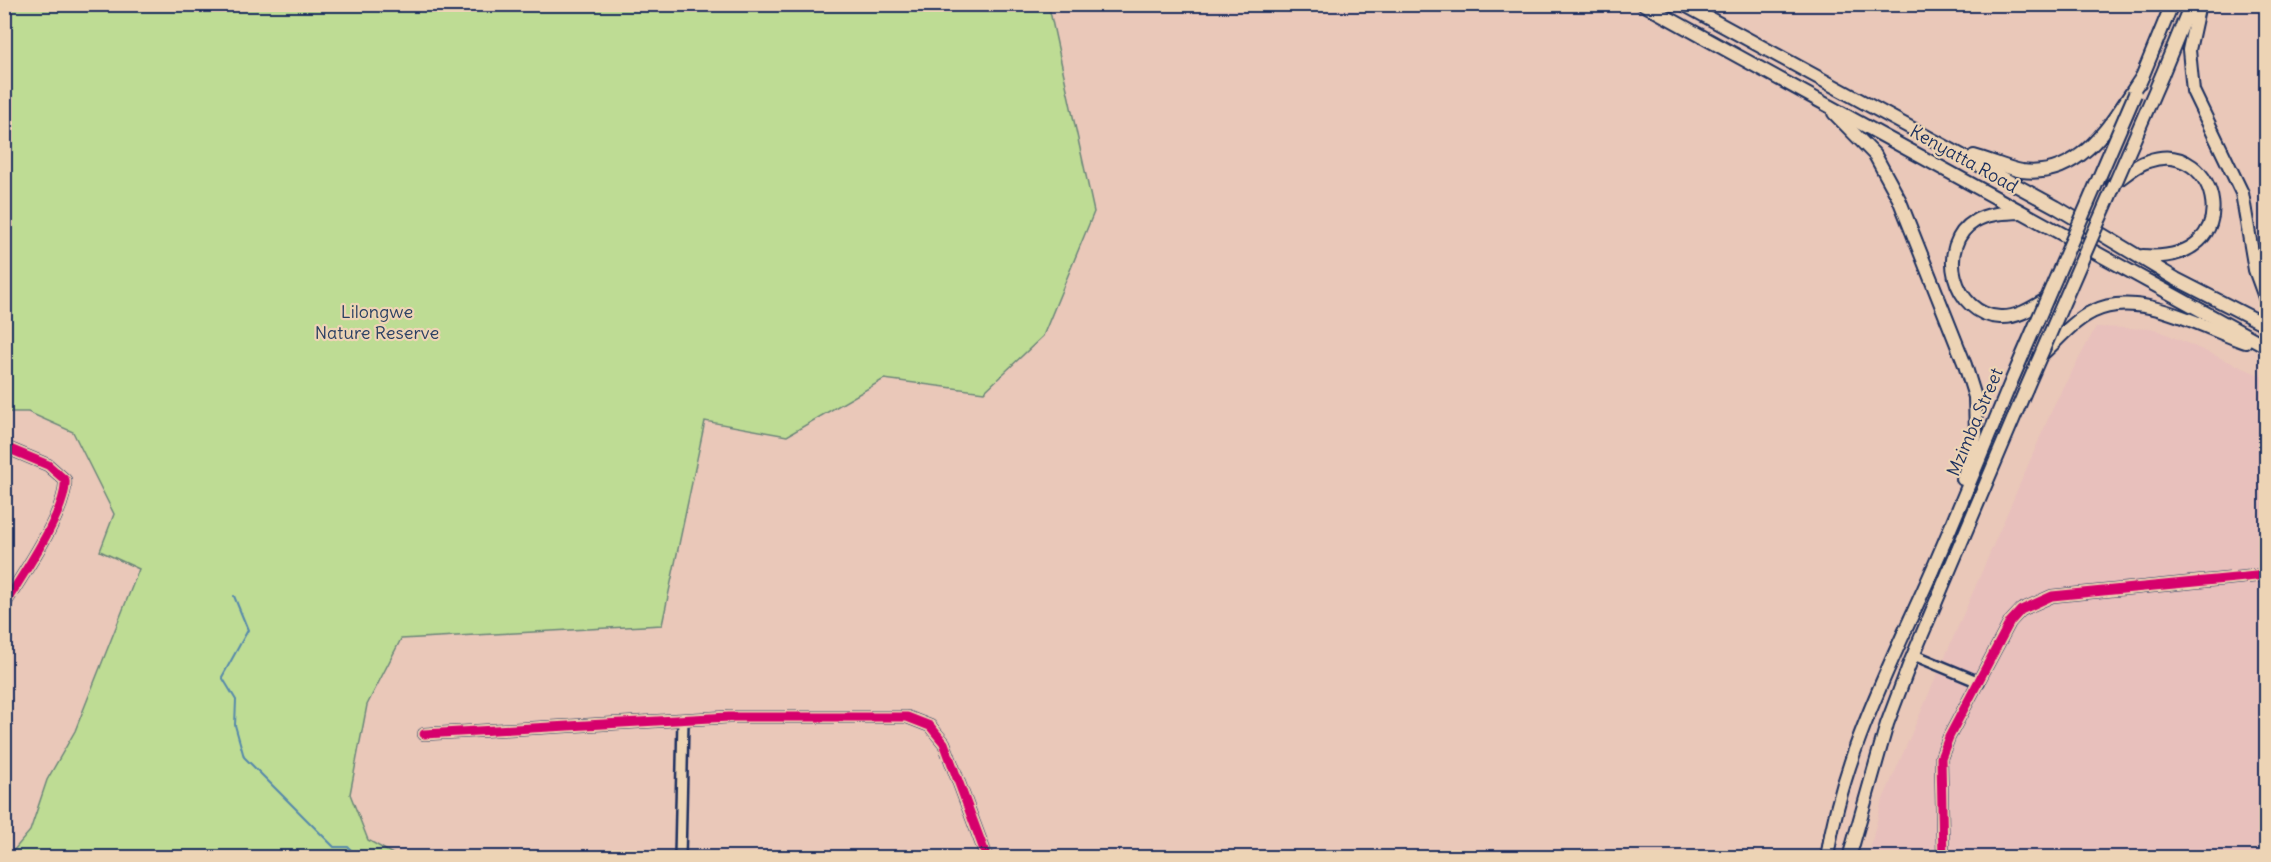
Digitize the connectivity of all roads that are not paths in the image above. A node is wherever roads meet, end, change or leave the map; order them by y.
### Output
1 (1643, 4) edge
2 (1683, 4) edge
3 (2172, 4) edge
4 (2191, 4) edge
5 (2199, 4) edge
6 (2142, 77) junction
7 (1824, 102) junction
8 (1958, 153) junction
9 (2114, 184) junction
10 (2020, 212) junction
11 (2139, 256) junction
12 (2047, 300) junction
13 (2266, 300) edge
14 (2266, 325) edge
15 (2266, 348) edge
16 (2040, 356) junction
17 (5, 447) edge
18 (1948, 532) junction
19 (2266, 575) edge
20 (4, 604) edge
21 (1914, 655) junction
22 (1979, 682) junction
23 (683, 720) junction
24 (424, 734) dead end
25 (680, 858) edge
26 (987, 858) edge
27 (1827, 858) edge
28 (1849, 858) edge
29 (1943, 858) edge

1 - 7 main road, Kenyatta Road
2 - 8 main road, Kenyatta Road
3 - 6 main road, Mzimba Street
4 - 9 main road, Mzimba Street, bridge
5 - 13 main road
6 - 8 main road
6 - 12 main road, Mzimba Street, bridge
7 - 10 main road, Kenyatta Road
7 - 18 main road
8 - 11 main road, Kenyatta Road
9 - 11 main road
9 - 16 main road, Mzimba Street, bridge
10 - 12 main road
10 - 15 main road, Kenyatta Road
11 - 14 main road, Kenyatta Road
12 - 18 main road, Mzimba Street, bridge
15 - 16 main road
16 - 21 main road, Mzimba Street, bridge
17 - 20 street
18 - 27 main road, Mzimba Street
19 - 22 street
21 - 22 street
21 - 28 main road, Mzimba Street
22 - 29 street
23 - 24 street
23 - 25 street
23 - 26 street

